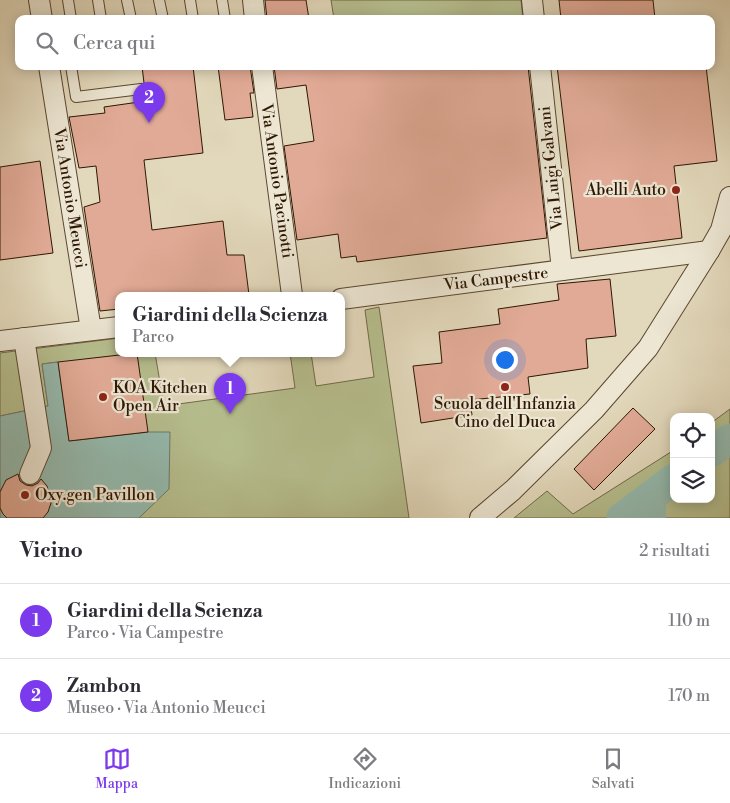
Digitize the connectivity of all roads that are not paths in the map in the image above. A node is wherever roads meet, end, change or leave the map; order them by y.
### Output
1 (39, 0) edge
2 (68, 0) edge
3 (98, 0) edge
4 (127, 0) edge
5 (160, 0) edge
6 (190, 0) edge
7 (222, 0) edge
8 (253, 0) edge
9 (532, 0) edge
10 (41, 15) edge
11 (70, 15) edge
12 (100, 15) edge
13 (130, 15) edge
14 (162, 15) edge
15 (192, 15) edge
16 (224, 15) edge
17 (255, 15) edge
18 (534, 15) edge
19 (50, 70) edge
20 (72, 70) edge
21 (263, 70) edge
22 (540, 70) edge
23 (141, 89) dead end
24 (730, 197) edge
25 (709, 251) junction
26 (651, 259) junction
27 (562, 270) junction
28 (693, 279) junction
29 (292, 292) edge
30 (345, 298) edge
31 (115, 327) edge
32 (91, 330) junction
33 (24, 338) junction
34 (0, 341) edge
35 (30, 474) dead end
36 (480, 518) edge

1 - 10 street
2 - 11 lane
3 - 12 lane
4 - 13 lane
5 - 14 lane
6 - 15 lane
7 - 16 lane
8 - 17 street
9 - 18 street
19 - 32 street, Via Antonio Meucci
20 - 23 lane
21 - 29 street, Via Antonio Pacinotti
22 - 27 street, Via Luigi Galvani
24 - 25 street
25 - 26 street, Via Campestre
25 - 28 street
26 - 27 street, Via Campestre
26 - 28 street, Via Campestre
27 - 30 street, Via Campestre
28 - 36 street
31 - 32 street
32 - 33 street
33 - 34 street
33 - 35 street

